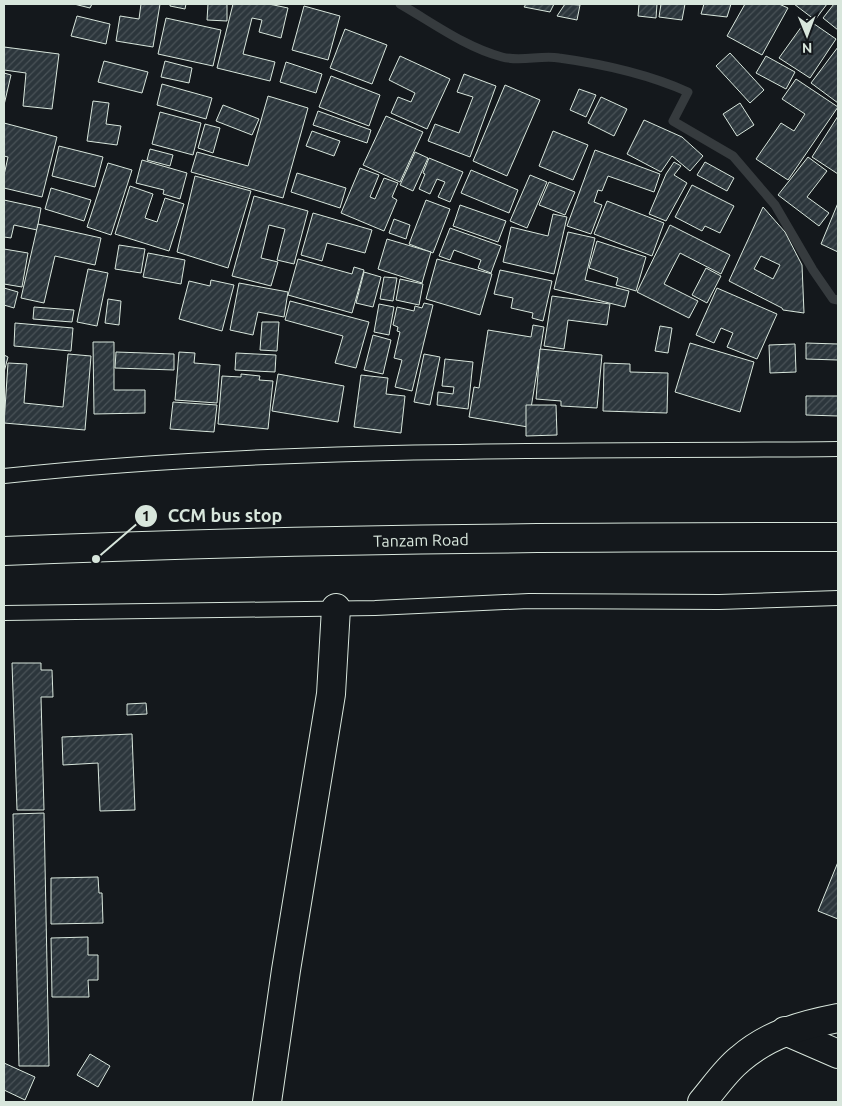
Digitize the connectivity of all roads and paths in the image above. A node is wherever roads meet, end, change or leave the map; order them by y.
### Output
1 (838, 449) edge
2 (4, 476) edge
3 (838, 537) edge
4 (4, 551) edge
5 (838, 598) edge
6 (336, 608) junction
7 (4, 613) edge
8 (838, 1018) edge
9 (785, 1031) junction
10 (838, 1054) edge
11 (267, 1102) edge
12 (702, 1102) edge

1 - 2 lane
3 - 4 main road, Tanzam Road
5 - 6 lane
6 - 7 lane
6 - 11 main road
8 - 9 main road
9 - 10 main road
9 - 12 main road

